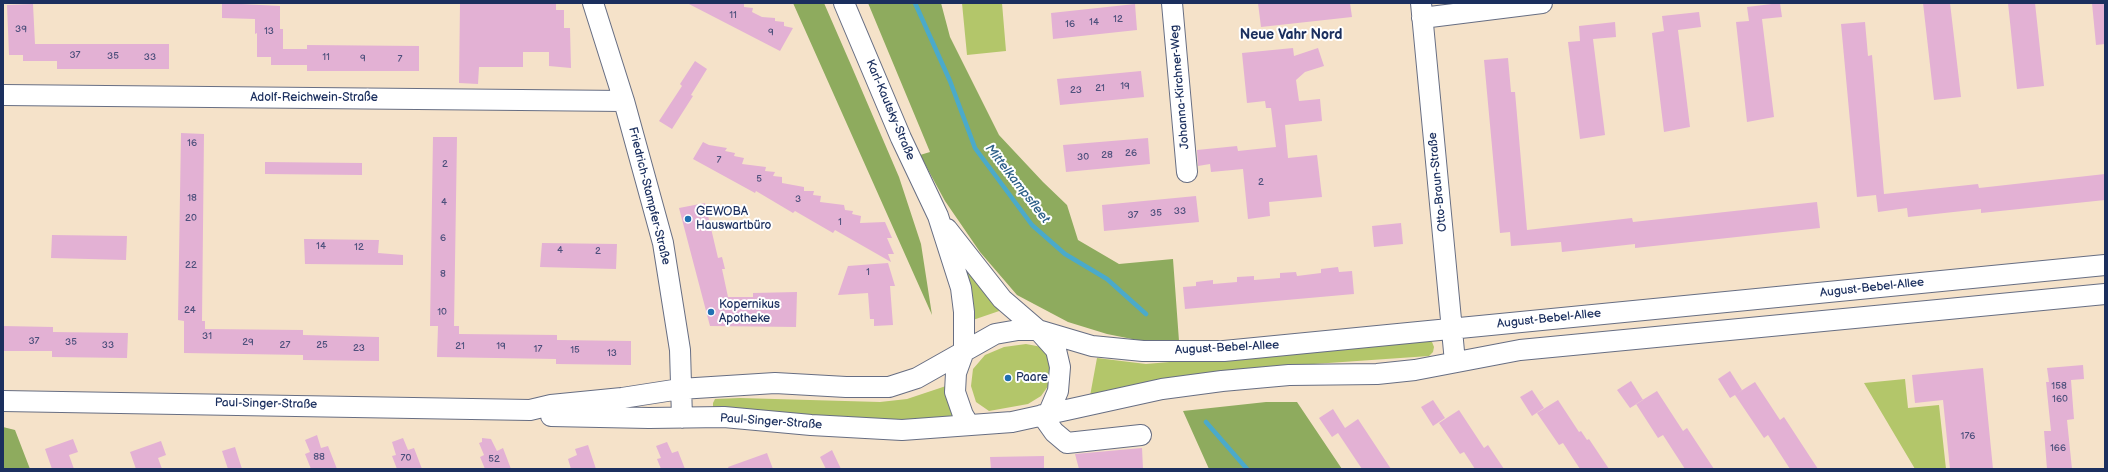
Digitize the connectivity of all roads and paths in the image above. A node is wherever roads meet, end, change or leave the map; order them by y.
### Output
1 (593, 3) edge
2 (844, 3) edge
3 (1172, 3) edge
4 (1542, 3) edge
5 (1422, 11) edge
6 (3, 95) edge
7 (624, 101) junction
8 (1187, 172) dead end
9 (938, 216) junction
10 (2105, 265) edge
11 (2105, 294) edge
12 (1453, 329) junction
13 (1038, 330) junction
14 (995, 334) joint
15 (964, 351) junction
16 (1455, 362) junction
17 (680, 389) junction
18 (3, 401) edge
19 (530, 410) junction
20 (1046, 414) junction
21 (682, 418) junction
22 (969, 425) junction
23 (1141, 434) dead end

1 - 7 street, Friedrich-Stampfer-Straße
2 - 9 street, Karl-Kautsky-Straße
3 - 8 street, Johanna-Kirchner-Weg
4 - 5 street
5 - 12 street, Otto-Braun-Straße
6 - 7 street, Adolf-Reichwein-Straße
7 - 17 street, Friedrich-Stampfer-Straße
9 - 13 street, Karl-Kautsky-Straße
9 - 15 street, Karl-Kautsky-Straße
10 - 12 street, August-Bebel-Allee
11 - 16 street
12 - 13 street, August-Bebel-Allee
12 - 16 street, Otto-Braun-Straße
13 - 14 street, August-Bebel-Allee
13 - 20 street, Karl-Kautsky-Straße
14 - 15 street, Paul-Singer-Straße
15 - 17 street, Paul-Singer-Straße
15 - 22 street, Karl-Kautsky-Straße
16 - 20 street
17 - 19 street, Paul-Singer-Straße
17 - 21 street, Friedrich-Stampfer-Straße
18 - 19 street, Paul-Singer-Straße
19 - 21 street, Paul-Singer-Straße
20 - 22 street, Paul-Singer-Straße
20 - 23 street
21 - 22 street, Paul-Singer-Straße

